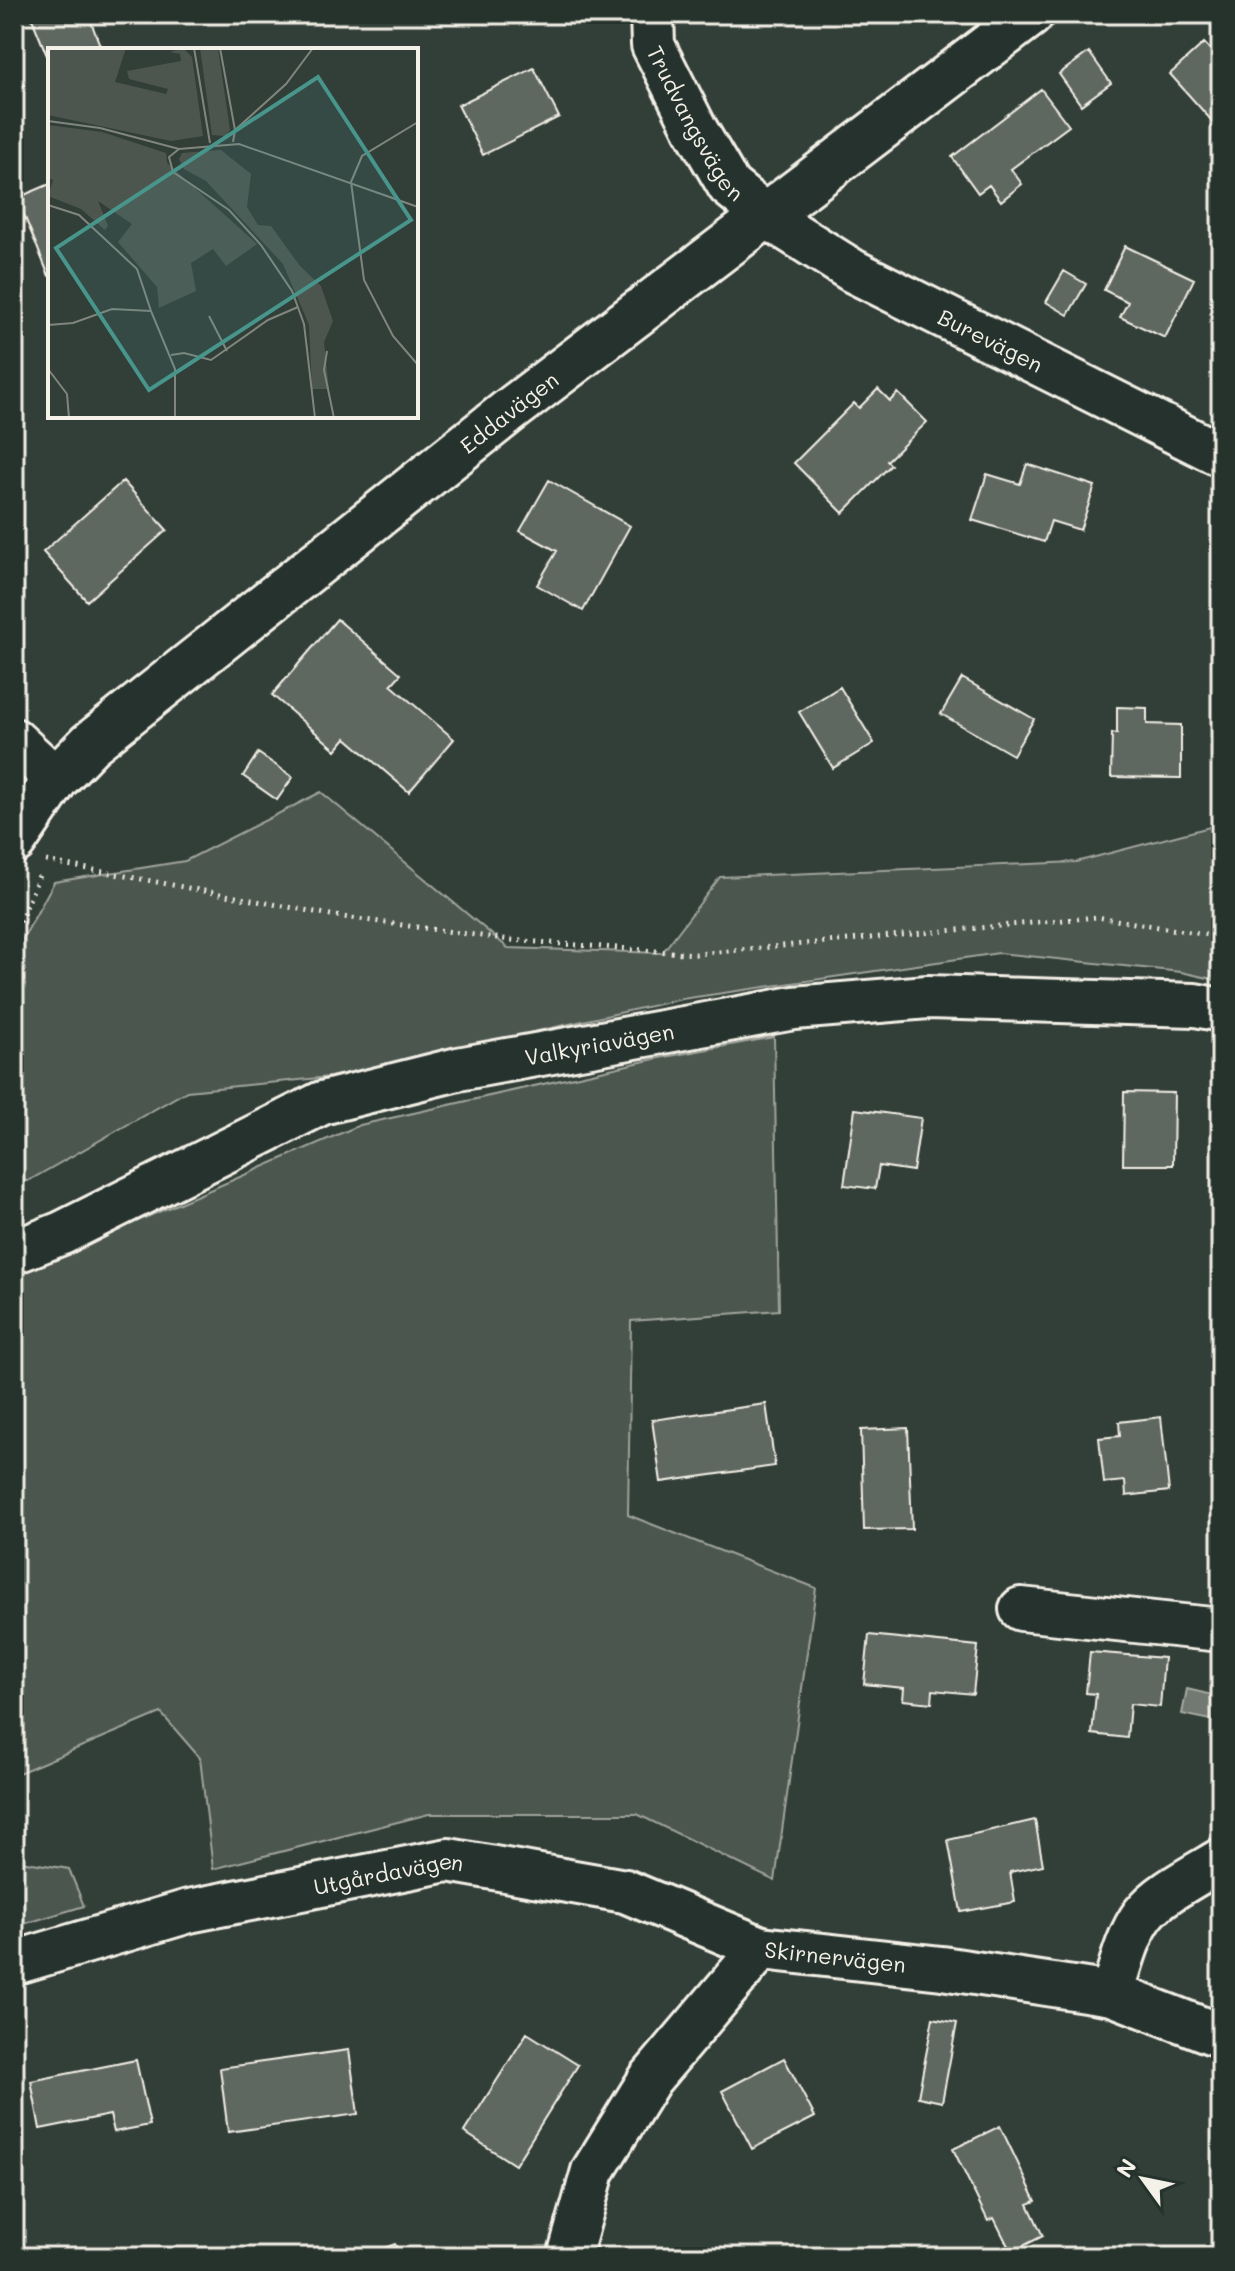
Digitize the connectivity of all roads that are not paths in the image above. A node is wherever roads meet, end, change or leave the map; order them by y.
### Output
1 (652, 14) edge
2 (1031, 14) edge
3 (766, 216) junction
4 (1221, 455) edge
5 (14, 740) edge
6 (56, 779) junction
7 (14, 841) edge
8 (1221, 1010) edge
9 (14, 1252) edge
10 (1021, 1609) dead end
11 (1221, 1630) edge
12 (1221, 1860) edge
13 (761, 1948) junction
14 (14, 1963) edge
15 (1112, 1994) junction
16 (1221, 2036) edge
17 (569, 2257) edge

1 - 3 street, Trudvangsvägen
2 - 3 street, Eddavägen
3 - 4 street, Burevägen
3 - 6 street, Eddavägen
5 - 6 street
6 - 7 street, Eddavägen
8 - 9 street, Valkyriavägen
10 - 11 street
12 - 15 street
13 - 14 street, Utgårdavägen
13 - 15 street, Skirnervägen
13 - 17 street, Skirnervägen
15 - 16 street, Skirnervägen

